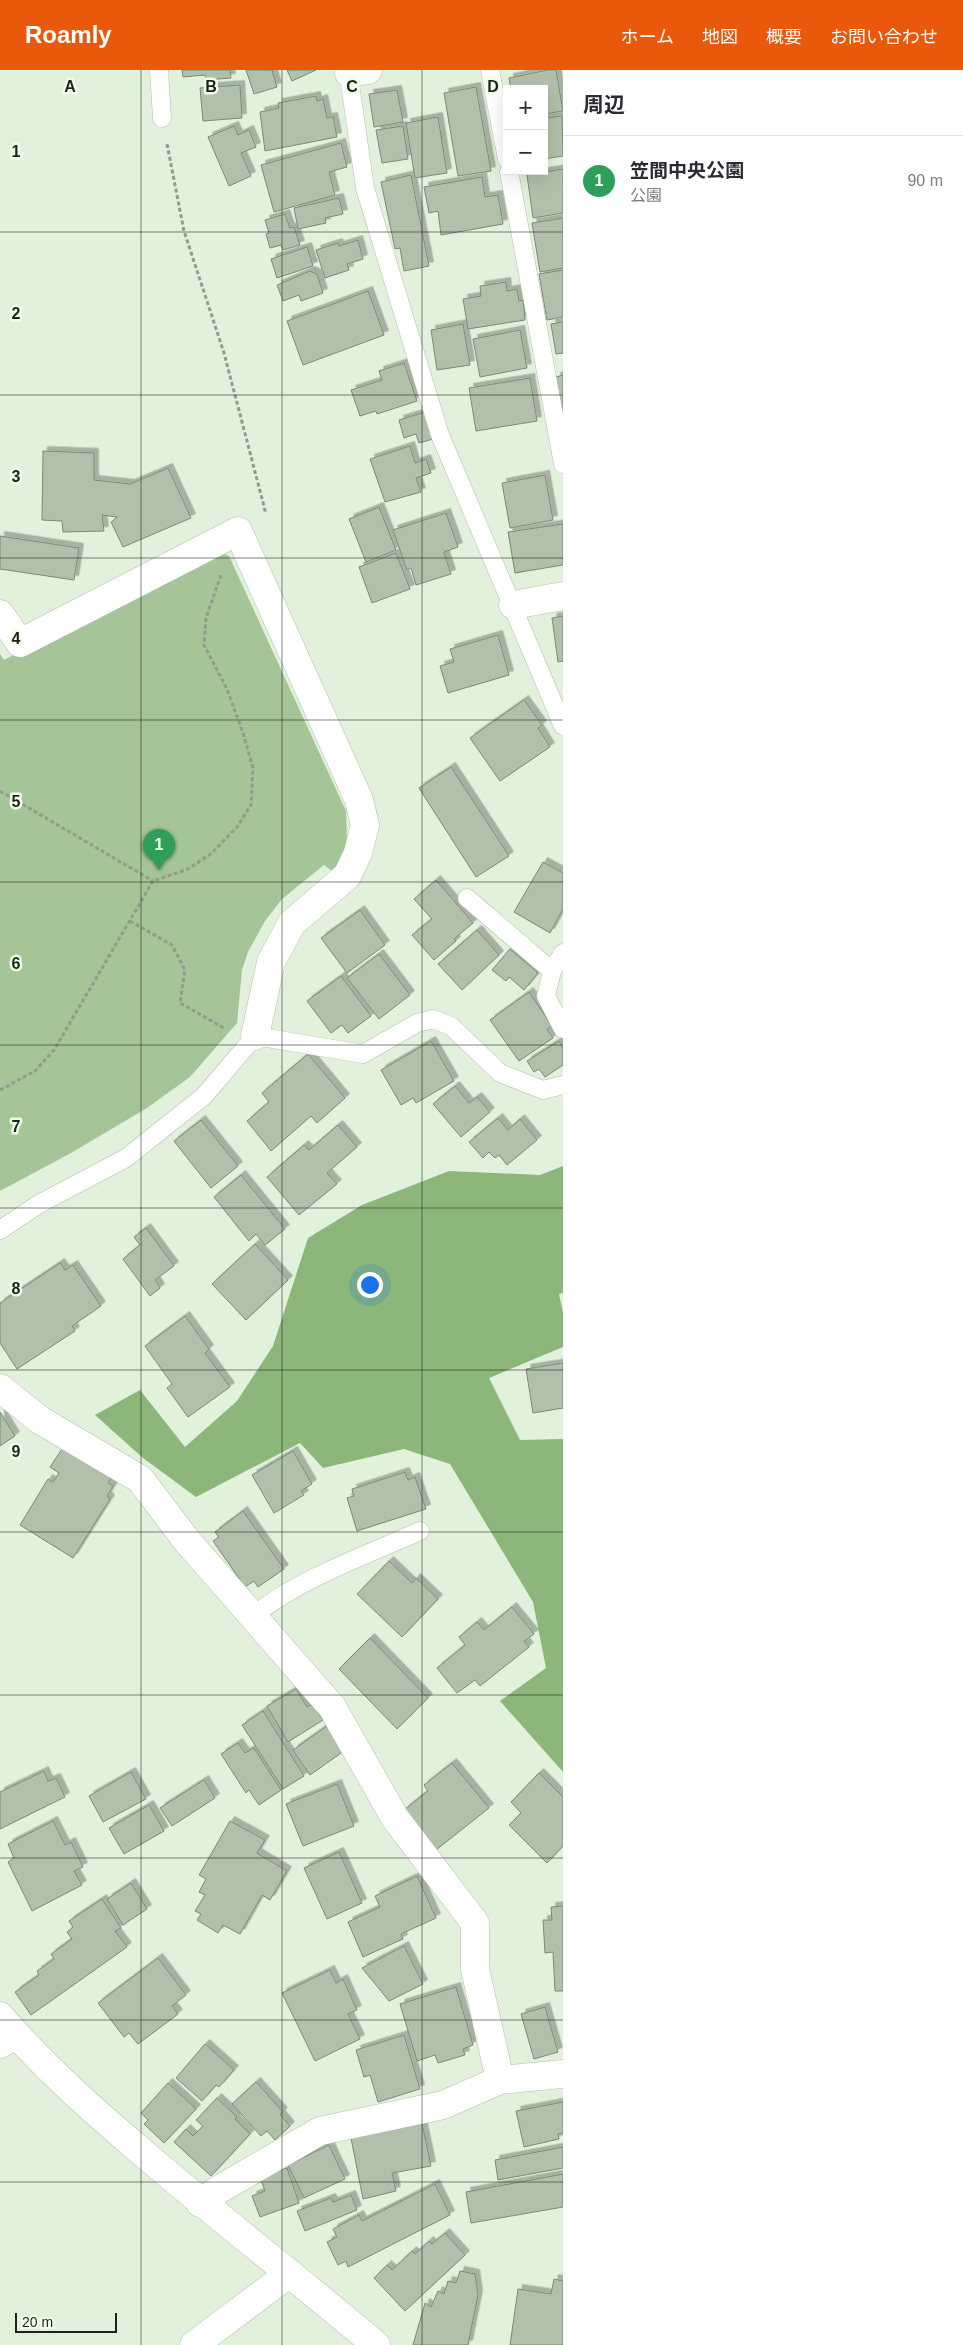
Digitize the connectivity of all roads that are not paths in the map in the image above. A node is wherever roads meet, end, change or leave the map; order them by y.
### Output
1 (159, 70) edge
2 (490, 70) edge
3 (355, 71) edge
4 (162, 118) road end
5 (503, 138) edge
6 (510, 175) edge
7 (563, 464) edge
8 (563, 596) edge
9 (513, 606) junction
10 (0, 614) edge
11 (563, 726) edge
12 (467, 898) dead end
13 (563, 953) edge
14 (552, 971) junction
15 (563, 1029) edge
16 (255, 1036) junction
17 (563, 1085) edge
18 (0, 1230) edge
19 (0, 1388) edge
20 (420, 1531) dead end
21 (254, 1615) junction
22 (5, 2032) edge
23 (563, 2074) edge
24 (500, 2080) junction
25 (200, 2203) junction
26 (290, 2272) junction
27 (194, 2345) edge
28 (376, 2345) edge

1 - 4 lane
2 - 5 lane
3 - 9 lane
6 - 7 lane
8 - 9 street
9 - 11 lane
10 - 16 street
12 - 14 lane
13 - 14 lane
14 - 15 lane
16 - 17 lane
16 - 18 lane
19 - 21 street
20 - 21 lane
21 - 24 street
22 - 25 street
23 - 24 street
24 - 25 street
25 - 26 street
26 - 27 street
26 - 28 street

